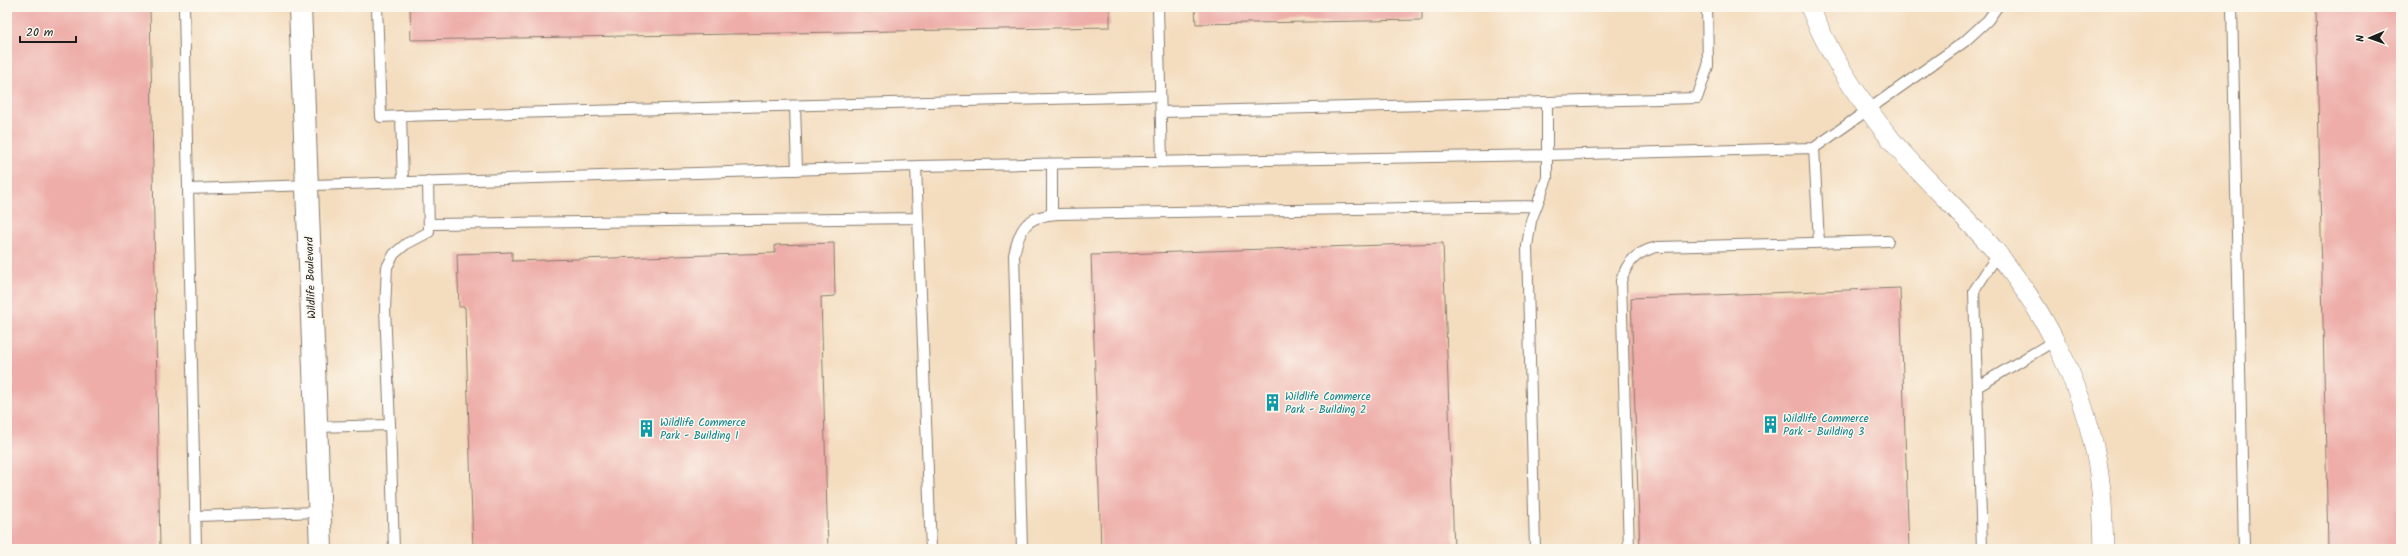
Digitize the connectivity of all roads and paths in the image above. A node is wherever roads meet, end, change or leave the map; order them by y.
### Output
1 (184, 7) edge
2 (300, 7) edge
3 (377, 7) edge
4 (1158, 7) edge
5 (1707, 7) edge
6 (1810, 7) edge
7 (1997, 7) edge
8 (2232, 7) edge
9 (1160, 96) junction
10 (1547, 102) junction
11 (795, 106) junction
12 (1868, 108) junction
13 (1161, 112) junction
14 (402, 116) junction
15 (1814, 148) junction
16 (1547, 155) junction
17 (1162, 162) junction
18 (1052, 164) junction
19 (916, 166) junction
20 (797, 170) junction
21 (428, 181) junction
22 (404, 182) junction
23 (306, 186) junction
24 (188, 189) junction
25 (1536, 206) junction
26 (1052, 214) junction
27 (918, 218) junction
28 (429, 224) junction
29 (1888, 241) dead end
30 (1819, 243) junction
31 (1998, 254) junction
32 (2054, 341) junction
33 (1977, 388) junction
34 (390, 425) junction
35 (316, 427) junction
36 (320, 512) junction
37 (196, 516) junction
38 (196, 549) edge
39 (321, 549) edge
40 (394, 549) edge
41 (931, 549) edge
42 (1022, 549) edge
43 (1535, 549) edge
44 (1629, 549) edge
45 (1982, 549) edge
46 (2104, 549) edge
47 (2244, 549) edge

1 - 24 lane
2 - 23 street, Wildlife Boulevard
3 - 14 lane
4 - 9 lane
5 - 10 lane
6 - 12 street
7 - 12 lane
8 - 47 lane
9 - 11 lane
9 - 13 lane
10 - 13 lane
10 - 16 lane
11 - 14 lane
11 - 20 lane
12 - 15 lane
12 - 31 street
13 - 17 lane
14 - 22 lane
15 - 16 lane
15 - 30 lane
16 - 17 lane
16 - 25 lane
17 - 18 lane
18 - 19 lane
18 - 26 lane
19 - 20 lane
19 - 27 lane
20 - 21 lane
21 - 22 lane
21 - 28 lane
22 - 23 lane
23 - 24 lane
23 - 35 street, Wildlife Boulevard
24 - 37 lane
25 - 26 lane
25 - 43 lane
26 - 42 lane
27 - 28 lane
27 - 41 lane
28 - 34 lane
29 - 30 lane
30 - 44 lane
31 - 32 street
31 - 33 lane
32 - 33 lane
32 - 46 street
33 - 45 lane
34 - 35 lane
34 - 40 lane
35 - 36 street, Wildlife Boulevard
36 - 37 lane
36 - 39 street, Wildlife Boulevard
37 - 38 lane

